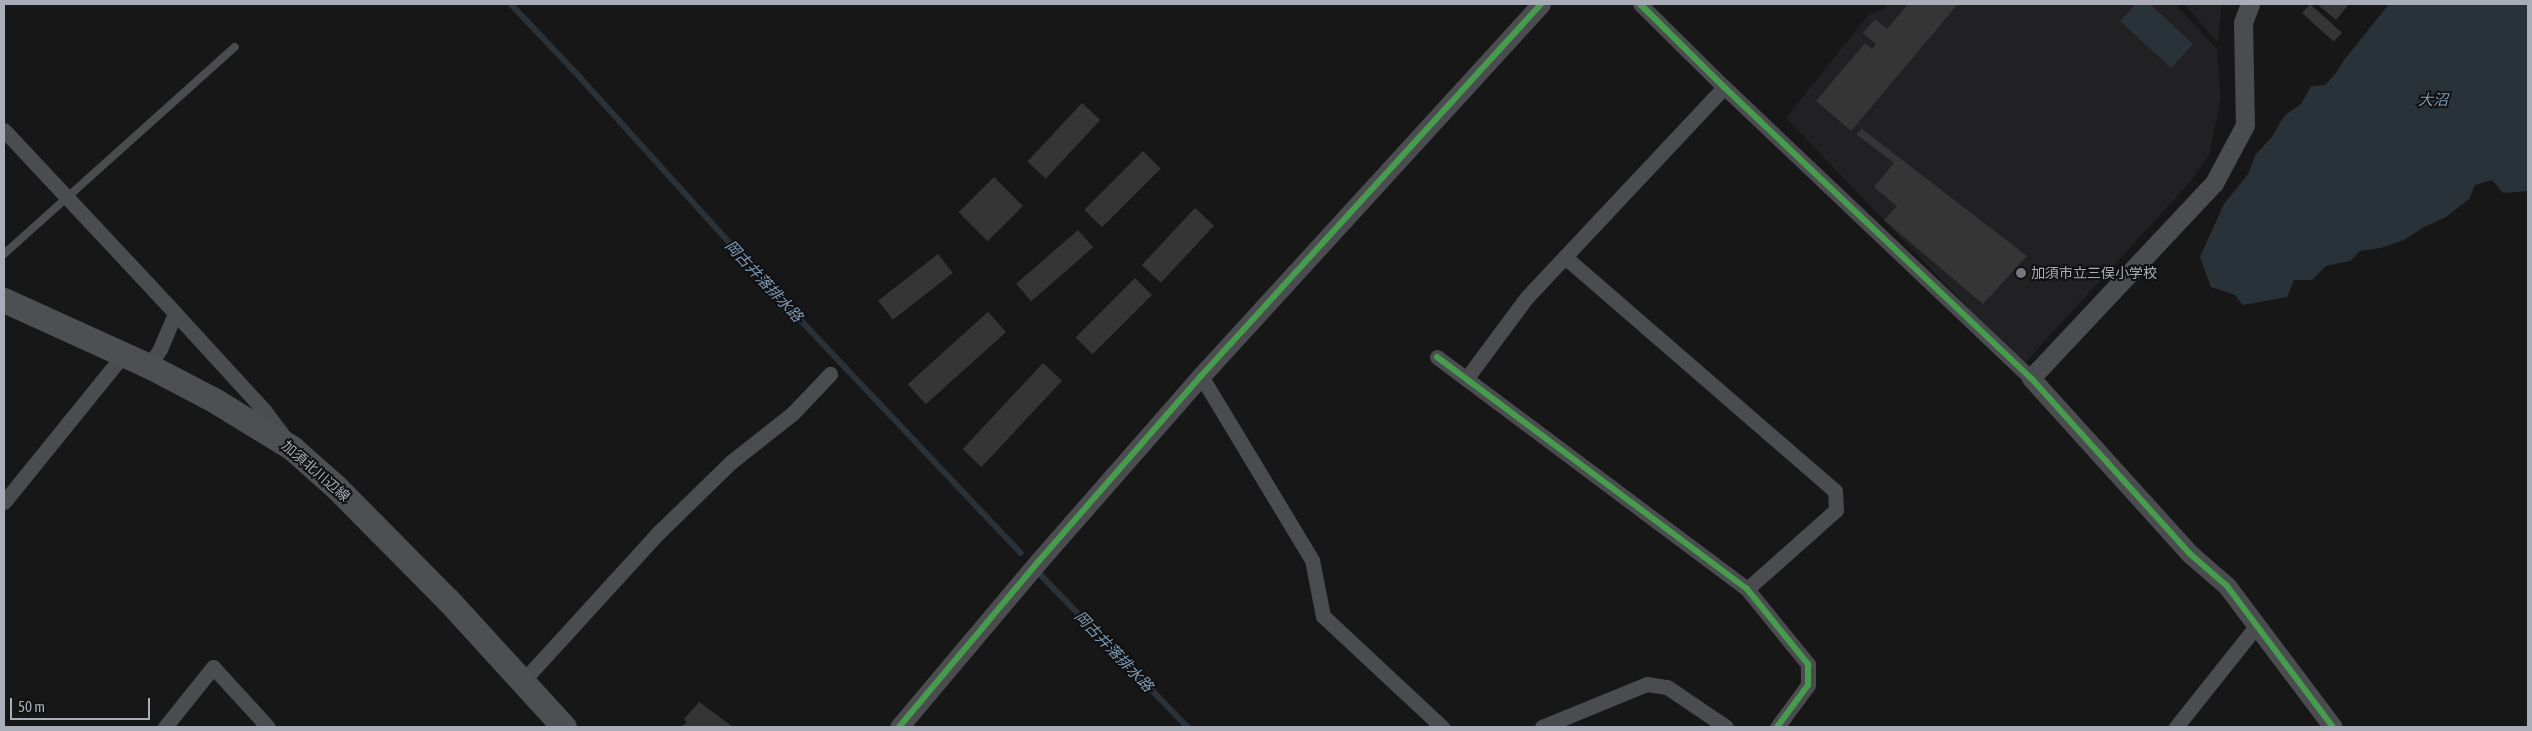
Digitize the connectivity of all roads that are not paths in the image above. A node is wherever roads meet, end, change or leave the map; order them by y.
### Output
1 (1541, 4) edge
2 (1640, 4) edge
3 (2250, 4) edge
4 (235, 47) dead end
5 (1724, 87) junction
6 (4, 130) edge
7 (66, 197) junction
8 (4, 254) edge
9 (1565, 257) junction
10 (4, 300) edge
11 (175, 313) junction
12 (123, 355) junction
13 (1437, 357) dead end
14 (149, 366) junction
15 (830, 374) dead end
16 (1202, 376) junction
17 (2031, 378) junction
18 (1466, 379) junction
19 (292, 448) junction
20 (4, 502) edge
21 (1747, 590) junction
22 (2257, 625) junction
23 (522, 682) junction
24 (166, 727) edge
25 (268, 727) edge
26 (564, 727) edge
27 (899, 727) edge
28 (1442, 727) edge
29 (1542, 727) edge
30 (1726, 727) edge
31 (1777, 727) edge
32 (2176, 727) edge
33 (2333, 727) edge

1 - 16 street
2 - 5 street
3 - 17 street
4 - 7 lane
5 - 9 street
5 - 17 street
6 - 7 street
7 - 8 lane
7 - 11 street
9 - 18 street
9 - 21 street
10 - 12 main road, 加須北川辺線
11 - 14 street
11 - 19 street
12 - 14 main road, 加須北川辺線
12 - 20 street
13 - 18 street
14 - 19 main road, 加須北川辺線
15 - 23 street
16 - 27 street
16 - 28 street
17 - 22 street
18 - 21 street
19 - 23 main road, 加須北川辺線
21 - 31 street
22 - 32 street
22 - 33 street
23 - 26 main road, 加須北川辺線
24 - 25 street
29 - 30 street

